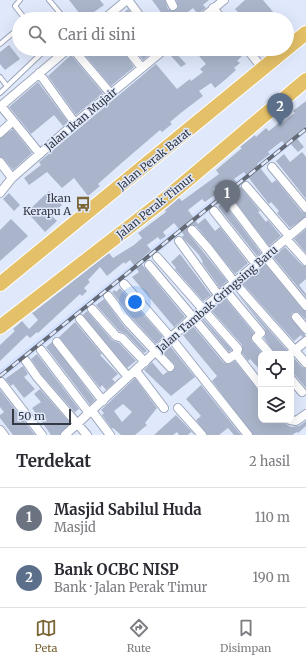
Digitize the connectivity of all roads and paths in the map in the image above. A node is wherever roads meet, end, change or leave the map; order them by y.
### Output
1 (20, 0) edge
2 (49, 0) edge
3 (128, 0) edge
4 (222, 1) edge
5 (214, 8) junction
6 (20, 12) edge
7 (59, 12) edge
8 (113, 12) edge
9 (137, 12) edge
10 (209, 12) edge
11 (217, 12) edge
12 (306, 33) edge
13 (12, 34) edge
14 (294, 43) edge
15 (0, 44) edge
16 (39, 56) edge
17 (60, 56) edge
18 (79, 56) edge
19 (133, 56) edge
20 (157, 56) edge
21 (253, 56) edge
22 (279, 56) edge
23 (142, 68) junction
24 (263, 69) junction
25 (39, 73) junction
26 (0, 77) edge
27 (306, 80) edge
28 (7, 86) junction
29 (0, 93) edge
30 (111, 94) junction
31 (13, 121) junction
32 (75, 123) junction
33 (0, 133) edge
34 (40, 154) junction
35 (0, 162) edge
36 (272, 167) dead end
37 (12, 178) junction
38 (246, 186) dead end
39 (0, 193) edge
40 (228, 200) dead end
41 (306, 208) edge
42 (214, 211) dead end
43 (306, 222) edge
44 (192, 230) dead end
45 (287, 238) junction
46 (179, 241) dead end
47 (266, 255) junction
48 (157, 257) dead end
49 (306, 261) edge
50 (256, 264) junction
51 (149, 265) dead end
52 (235, 283) junction
53 (0, 284) edge
54 (124, 284) dead end
55 (223, 294) junction
56 (108, 296) dead end
57 (306, 306) edge
58 (92, 309) dead end
59 (204, 309) junction
60 (296, 317) dead end
61 (80, 318) dead end
62 (192, 318) junction
63 (0, 327) edge
64 (306, 329) edge
65 (172, 338) junction
66 (306, 341) edge
67 (57, 342) dead end
68 (41, 350) dead end
69 (267, 351) edge
70 (291, 351) edge
71 (293, 351) edge
72 (156, 352) junction
73 (235, 354) junction
74 (294, 354) edge
75 (26, 361) dead end
76 (145, 362) junction
77 (306, 363) edge
78 (170, 368) dead end
79 (136, 371) junction
80 (128, 377) junction
81 (258, 379) edge
82 (1, 382) dead end
83 (294, 383) edge
84 (302, 392) dead end
85 (103, 401) junction
86 (164, 408) dead end
87 (178, 408) dead end
88 (90, 412) junction
89 (306, 414) edge
90 (294, 422) edge
91 (78, 424) junction
92 (0, 430) edge
93 (4, 435) edge
94 (42, 435) edge
95 (65, 435) edge
96 (86, 435) edge
97 (110, 435) edge
98 (202, 435) edge
99 (248, 435) edge

1 - 6 lane
2 - 7 lane
3 - 8 street
3 - 9 street
4 - 5 street
5 - 10 street
5 - 11 street
12 - 14 highway, Jalan Perak Barat
13 - 15 lane
16 - 28 lane
17 - 25 street
18 - 30 street
19 - 23 street
20 - 23 street, Jalan Ikan Mujair
21 - 24 street
22 - 24 highway, Jalan Perak Barat
23 - 30 street, Jalan Ikan Mujair
24 - 53 highway, Jalan Perak Barat
25 - 31 street
25 - 32 street
26 - 28 lane
27 - 63 highway, Jalan Perak Timur
28 - 29 lane
30 - 32 street, Jalan Ikan Mujair
31 - 33 street
31 - 34 street
32 - 34 street, Jalan Ikan Mujair
34 - 37 street, Jalan Ikan Mujair
35 - 37 street
36 - 41 street
37 - 39 street, Jalan Ikan Mujair
38 - 45 street
40 - 47 street
42 - 50 street
43 - 45 street, Jalan Tambak Gringsing Baru
44 - 52 street
45 - 47 street, Jalan Tambak Gringsing Baru
45 - 49 street
46 - 55 street
47 - 50 street, Jalan Tambak Gringsing Baru
47 - 57 street
48 - 59 street
50 - 52 street, Jalan Tambak Gringsing Baru
51 - 62 street
52 - 55 street, Jalan Tambak Gringsing Baru
52 - 70 street
54 - 65 street
55 - 59 street, Jalan Tambak Gringsing Baru
55 - 69 street
56 - 72 street
58 - 76 street
59 - 62 street, Jalan Tambak Gringsing Baru
59 - 73 street
60 - 64 street
61 - 80 street
62 - 65 street, Jalan Tambak Gringsing Baru
62 - 73 street
65 - 72 street, Jalan Tambak Gringsing Baru
65 - 99 street
66 - 71 street
67 - 85 street
68 - 88 street
72 - 76 street, Jalan Tambak Gringsing Baru
72 - 78 street
73 - 81 street
74 - 77 street
75 - 91 street
76 - 79 street, Jalan Tambak Gringsing Baru
79 - 80 street, Jalan Tambak Gringsing Baru
79 - 86 street
80 - 85 street, Jalan Tambak Gringsing Baru
82 - 94 street
83 - 84 street
85 - 88 street, Jalan Tambak Gringsing Baru
87 - 98 street
88 - 91 street, Jalan Tambak Gringsing Baru
88 - 97 street
89 - 90 street
91 - 95 street, Jalan Tambak Gringsing Baru
91 - 96 street
92 - 93 street

